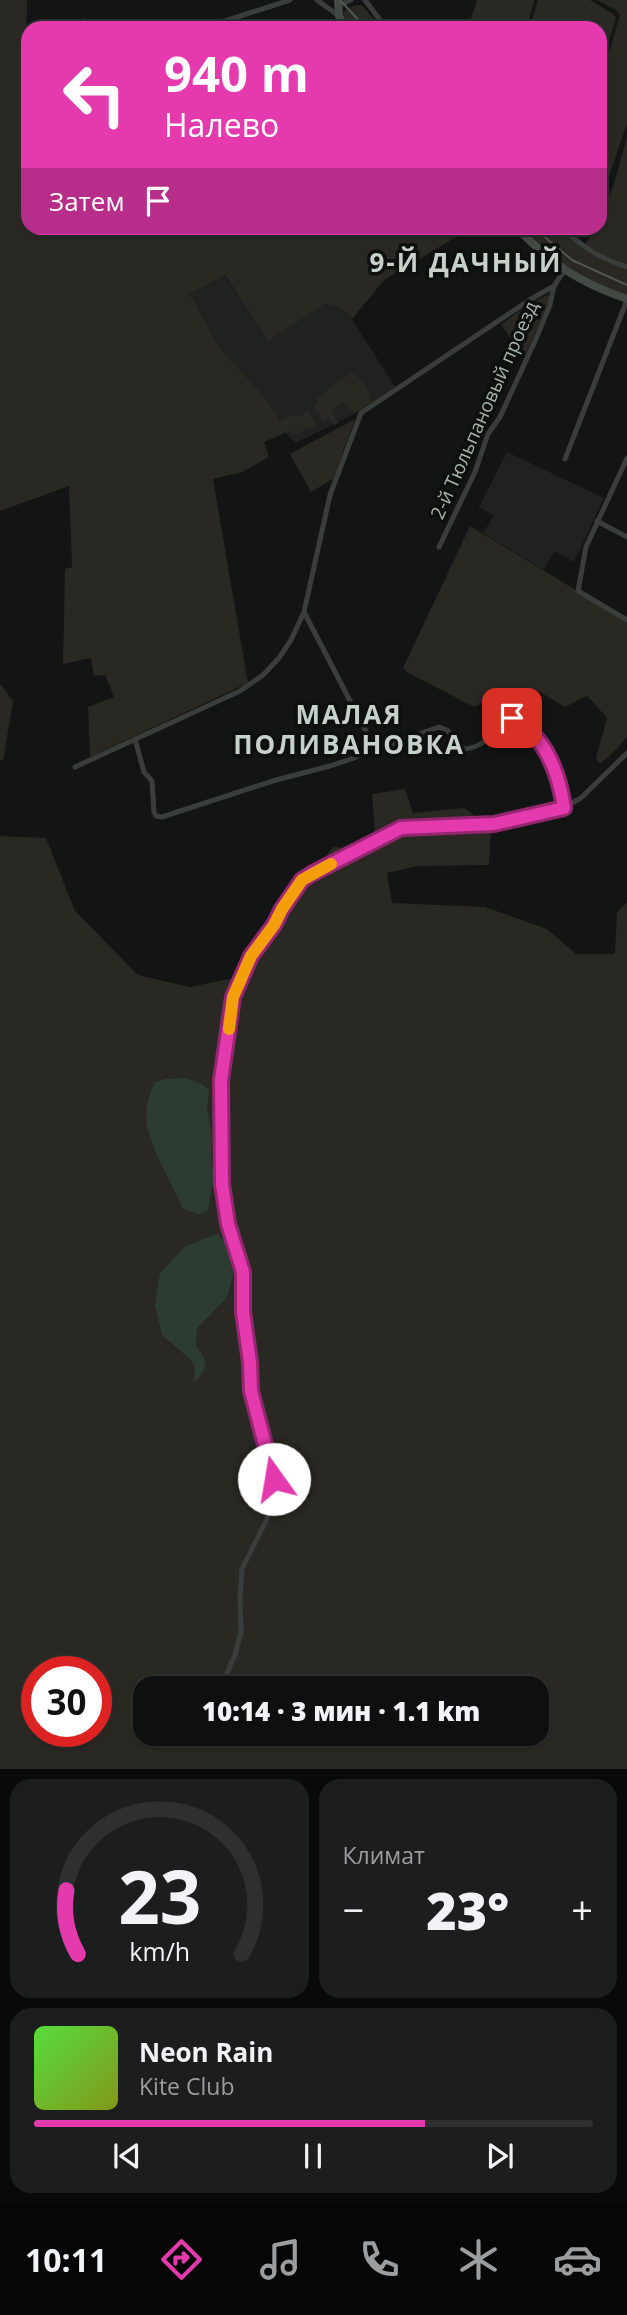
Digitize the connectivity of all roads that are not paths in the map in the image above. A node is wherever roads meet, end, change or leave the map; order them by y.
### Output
1 (289, 0) edge
2 (317, 0) edge
3 (351, 0) edge
4 (365, 0) edge
5 (338, 2) edge
6 (339, 16) junction
7 (224, 21) edge
8 (342, 21) edge
9 (381, 21) edge
10 (524, 235) edge
11 (569, 235) edge
12 (627, 267) edge
13 (564, 271) junction
14 (554, 286) junction
15 (627, 300) edge
16 (627, 458) edge
17 (565, 459) dead end
18 (624, 476) edge
19 (597, 521) junction
20 (627, 537) edge
21 (439, 547) dead end
22 (304, 612) junction
23 (627, 620) edge
24 (135, 739) junction
25 (374, 747) junction
26 (627, 753) edge
27 (75, 767) dead end
28 (564, 808) junction
29 (226, 1676) edge

1 - 7 street
2 - 6 street
3 - 5 street
4 - 9 street
5 - 6 main road
6 - 8 main road
10 - 13 main road
11 - 12 street
13 - 14 street
13 - 15 main road
14 - 21 street, 2-й Тюльпановый проезд
14 - 22 street
15 - 17 street
16 - 18 street
18 - 19 street
19 - 20 street
19 - 23 street
22 - 24 street
22 - 25 street
24 - 25 street
24 - 27 street
25 - 28 street
26 - 28 street
28 - 29 street

